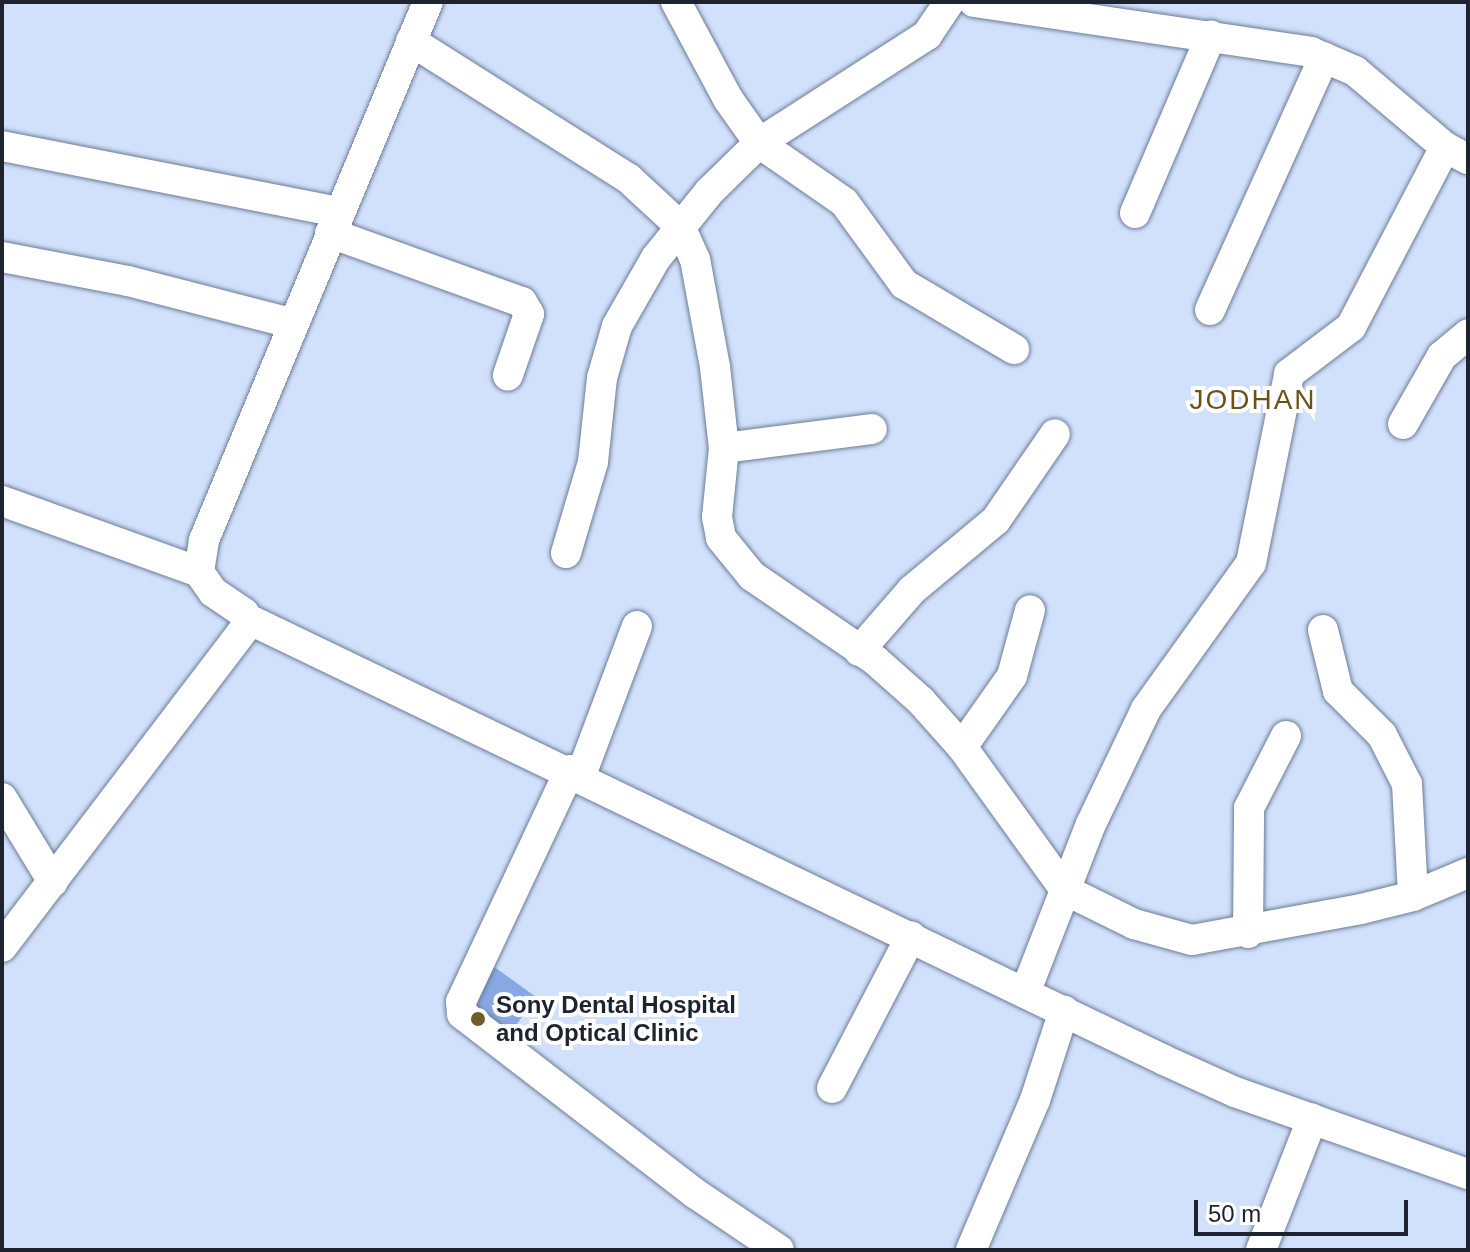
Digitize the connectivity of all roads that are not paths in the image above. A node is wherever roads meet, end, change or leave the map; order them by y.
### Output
1 (428, 2) edge
2 (676, 2) edge
3 (949, 2) edge
4 (974, 2) edge
5 (1211, 36) junction
6 (411, 41) junction
7 (1324, 58) junction
8 (759, 143) junction
9 (2, 146) edge
10 (1456, 153) edge
11 (1135, 213) dead end
12 (334, 222) junction
13 (680, 226) junction
14 (2, 257) edge
15 (1210, 310) dead end
16 (294, 324) junction
17 (1468, 334) edge
18 (1014, 349) dead end
19 (508, 375) dead end
20 (1403, 424) dead end
21 (872, 429) dead end
22 (1055, 434) dead end
23 (724, 448) junction
24 (2, 501) edge
25 (566, 553) dead end
26 (199, 572) junction
27 (1030, 610) dead end
28 (246, 618) junction
29 (637, 626) dead end
30 (1323, 630) dead end
31 (859, 651) junction
32 (1286, 736) dead end
33 (962, 747) junction
34 (575, 772) junction
35 (2, 798) edge
36 (1468, 873) edge
37 (53, 882) junction
38 (1065, 890) junction
39 (1413, 896) junction
40 (1248, 933) junction
41 (911, 936) junction
42 (2, 947) edge
43 (1025, 993) junction
44 (1064, 1011) junction
45 (832, 1088) dead end
46 (1312, 1119) junction
47 (1468, 1174) edge
48 (779, 1250) edge
49 (971, 1250) edge
50 (1261, 1250) edge

1 - 6 street
2 - 8 street
3 - 8 street
4 - 5 street
5 - 7 street
5 - 11 street
6 - 12 street
6 - 13 street
7 - 10 street
7 - 15 street
8 - 13 street
8 - 18 street
9 - 12 street
10 - 38 street
12 - 16 street
12 - 19 street
13 - 23 street
13 - 25 street
14 - 16 street
16 - 26 street
17 - 20 street
21 - 23 street
22 - 31 street
23 - 31 street
24 - 26 street
26 - 28 street
27 - 33 street
28 - 34 street
28 - 37 street
29 - 34 street
30 - 39 street
31 - 33 street
32 - 40 street
33 - 38 street
34 - 41 street
34 - 48 street
35 - 37 street
36 - 39 street
37 - 42 street
38 - 40 street
38 - 43 street
39 - 40 street
41 - 43 street
41 - 45 street
43 - 44 street
44 - 46 street
44 - 49 street
46 - 47 street
46 - 50 street

